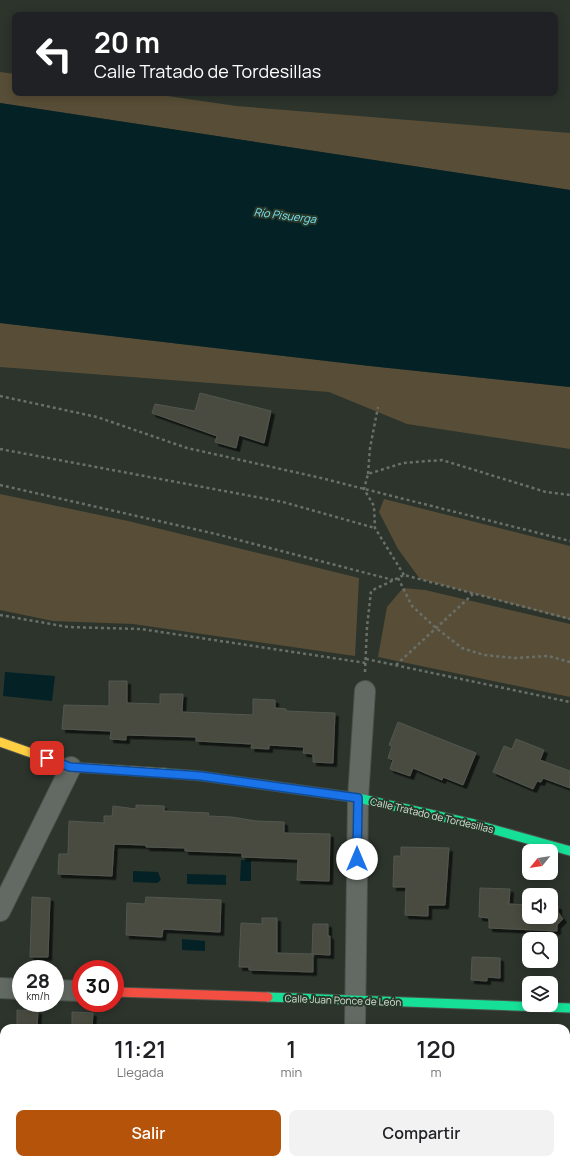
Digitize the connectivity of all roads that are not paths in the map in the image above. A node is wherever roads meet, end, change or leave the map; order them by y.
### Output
1 (365, 691) dead end
2 (0, 742) edge
3 (70, 767) junction
4 (358, 798) junction
5 (570, 851) edge
6 (0, 911) edge
7 (0, 988) edge
8 (12, 989) edge
9 (124, 992) edge
10 (356, 1000) junction
11 (570, 1008) edge
12 (354, 1024) edge

1 - 4 street
2 - 3 street, Calle Tratado de Tordesillas
3 - 4 street, Calle Tratado de Tordesillas
3 - 6 street
4 - 5 street, Calle Tratado de Tordesillas
4 - 10 street
7 - 8 street
9 - 10 street, Calle Juan Ponce de León
10 - 11 street, Calle Juan Ponce de León
10 - 12 street

